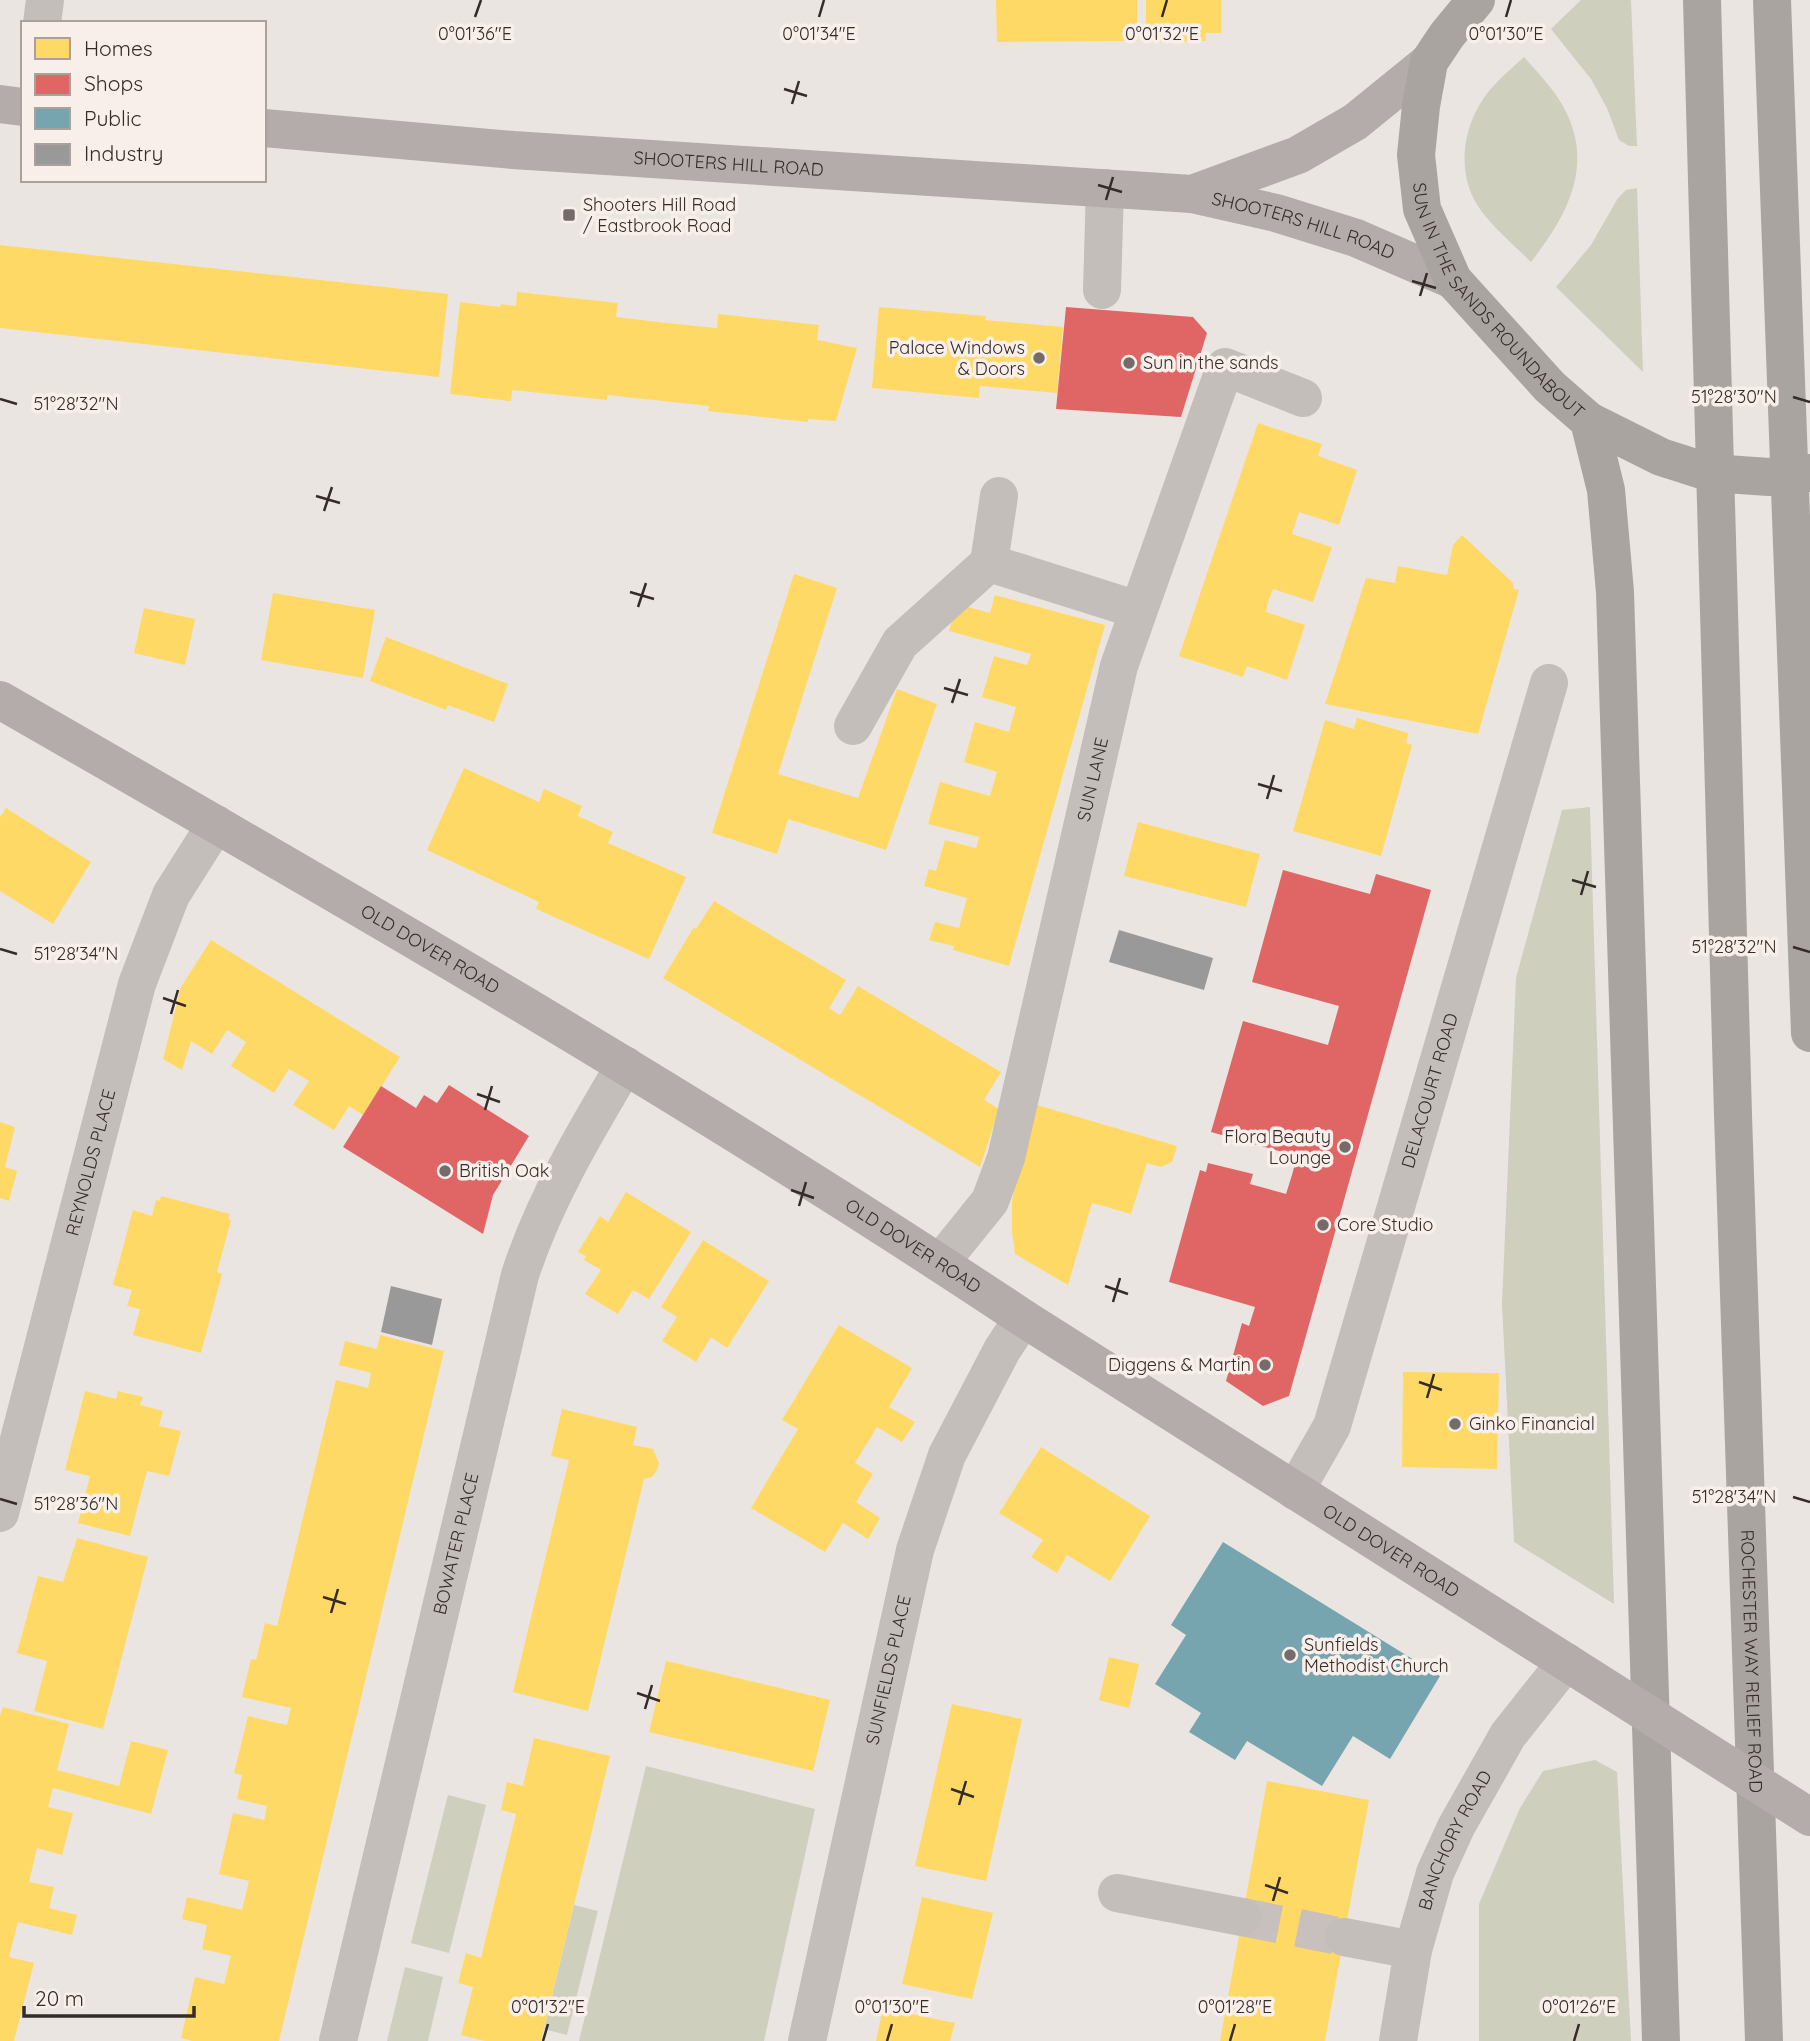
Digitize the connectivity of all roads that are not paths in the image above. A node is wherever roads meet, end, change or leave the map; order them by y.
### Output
1 (45, 0) edge
2 (1476, 0) edge
3 (1702, 0) edge
4 (1772, 0) edge
5 (42, 21) edge
6 (1429, 62) junction
7 (0, 104) edge
8 (21, 107) edge
9 (266, 128) edge
10 (1105, 188) junction
11 (1192, 194) junction
12 (1453, 280) junction
13 (1102, 290) dead end
14 (1303, 398) dead end
15 (1589, 421) junction
16 (1810, 473) edge
17 (999, 496) dead end
18 (989, 563) junction
19 (1138, 610) junction
20 (1549, 683) dead end
21 (0, 700) edge
22 (853, 726) dead end
23 (216, 824) junction
24 (1810, 1033) edge
25 (625, 1066) junction
26 (940, 1263) junction
27 (1023, 1318) junction
28 (1295, 1491) junction
29 (0, 1513) edge
30 (1566, 1662) junction
31 (1810, 1816) edge
32 (1117, 1893) dead end
33 (1242, 1917) tunnel mouth
34 (1344, 1937) tunnel mouth
35 (1413, 1950) junction
36 (338, 2041) edge
37 (807, 2041) edge
38 (1398, 2041) edge
39 (1661, 2041) edge
40 (1765, 2041) edge

1 - 5 street
2 - 6 highway, SUN IN THE SANDS ROUNDABOUT
3 - 40 highway, ROCHESTER WAY RELIEF ROAD
4 - 24 highway
6 - 11 main road, SHOOTERS HILL ROAD
6 - 12 highway, SUN IN THE SANDS ROUNDABOUT
7 - 8 main road
9 - 10 main road, SHOOTERS HILL ROAD
10 - 11 main road, SHOOTERS HILL ROAD
10 - 13 street
11 - 12 main road, SHOOTERS HILL ROAD
12 - 15 highway, SUN IN THE SANDS ROUNDABOUT
14 - 19 street, SUN LANE
15 - 16 highway, SUN IN THE SANDS ROUNDABOUT, bridge
15 - 39 highway
17 - 18 street
18 - 19 street
18 - 22 street
19 - 26 street, SUN LANE
20 - 28 street, DELACOURT ROAD
21 - 23 main road, OLD DOVER ROAD
23 - 25 main road, OLD DOVER ROAD
23 - 29 street, REYNOLDS PLACE
25 - 26 main road, OLD DOVER ROAD
25 - 36 street, BOWATER PLACE
26 - 27 main road, OLD DOVER ROAD
27 - 28 main road, OLD DOVER ROAD
27 - 37 street, SUNFIELDS PLACE
28 - 30 main road, OLD DOVER ROAD
30 - 31 main road, OLD DOVER ROAD, bridge
30 - 35 street, BANCHORY ROAD
32 - 33 street
34 - 35 street
35 - 38 street, BANCHORY ROAD

